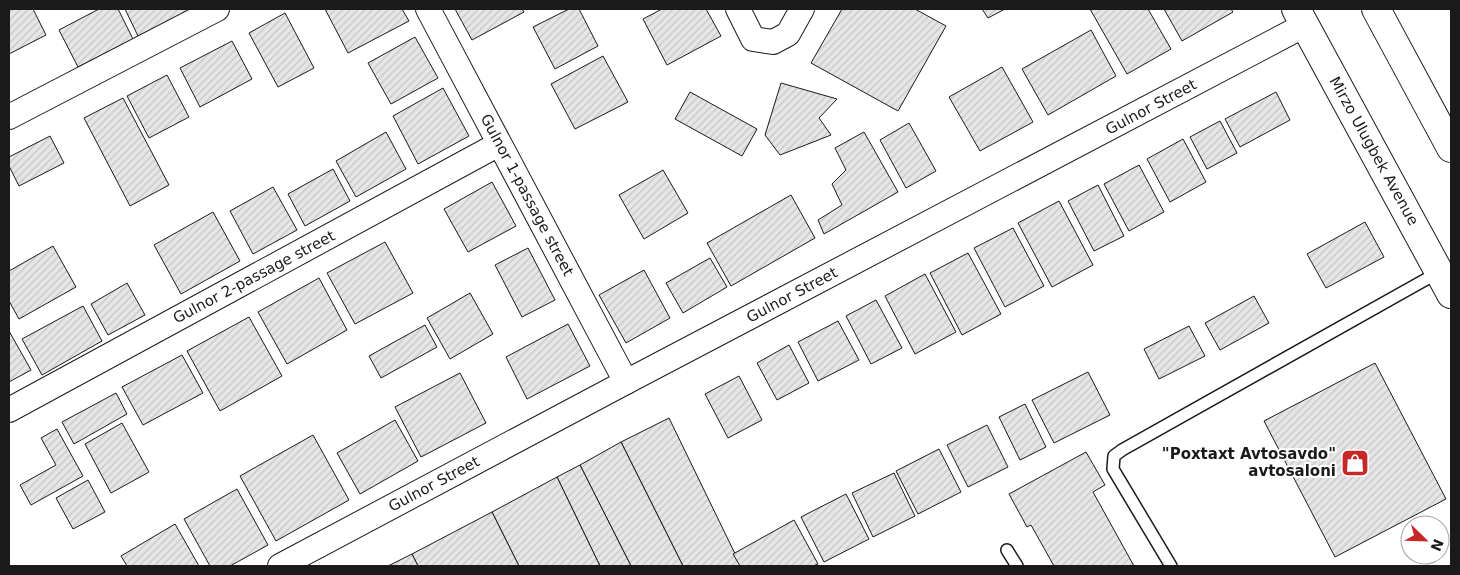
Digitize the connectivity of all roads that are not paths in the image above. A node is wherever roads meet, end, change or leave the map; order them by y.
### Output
1 (217, 9) edge
2 (428, 9) edge
3 (738, 9) edge
4 (802, 9) edge
5 (1376, 9) edge
6 (1301, 17) edge
7 (9, 117) edge
8 (1445, 120) edge
9 (499, 144) junction
10 (1451, 148) edge
11 (1445, 283) edge
12 (626, 382) junction
13 (9, 410) edge
14 (1008, 550) dead end
15 (280, 566) edge
16 (1017, 566) edge
17 (1170, 566) edge

1 - 7 street
2 - 9 street, Gulnor 1-passage street
3 - 4 street
5 - 8 main road
6 - 11 main road, Mirzo Ulugbek Avenue
6 - 12 street, Gulnor Street
8 - 10 main road
9 - 12 street, Gulnor 1-passage street
9 - 13 street, Gulnor 2-passage street
11 - 17 lane
12 - 15 street, Gulnor Street
14 - 16 lane

